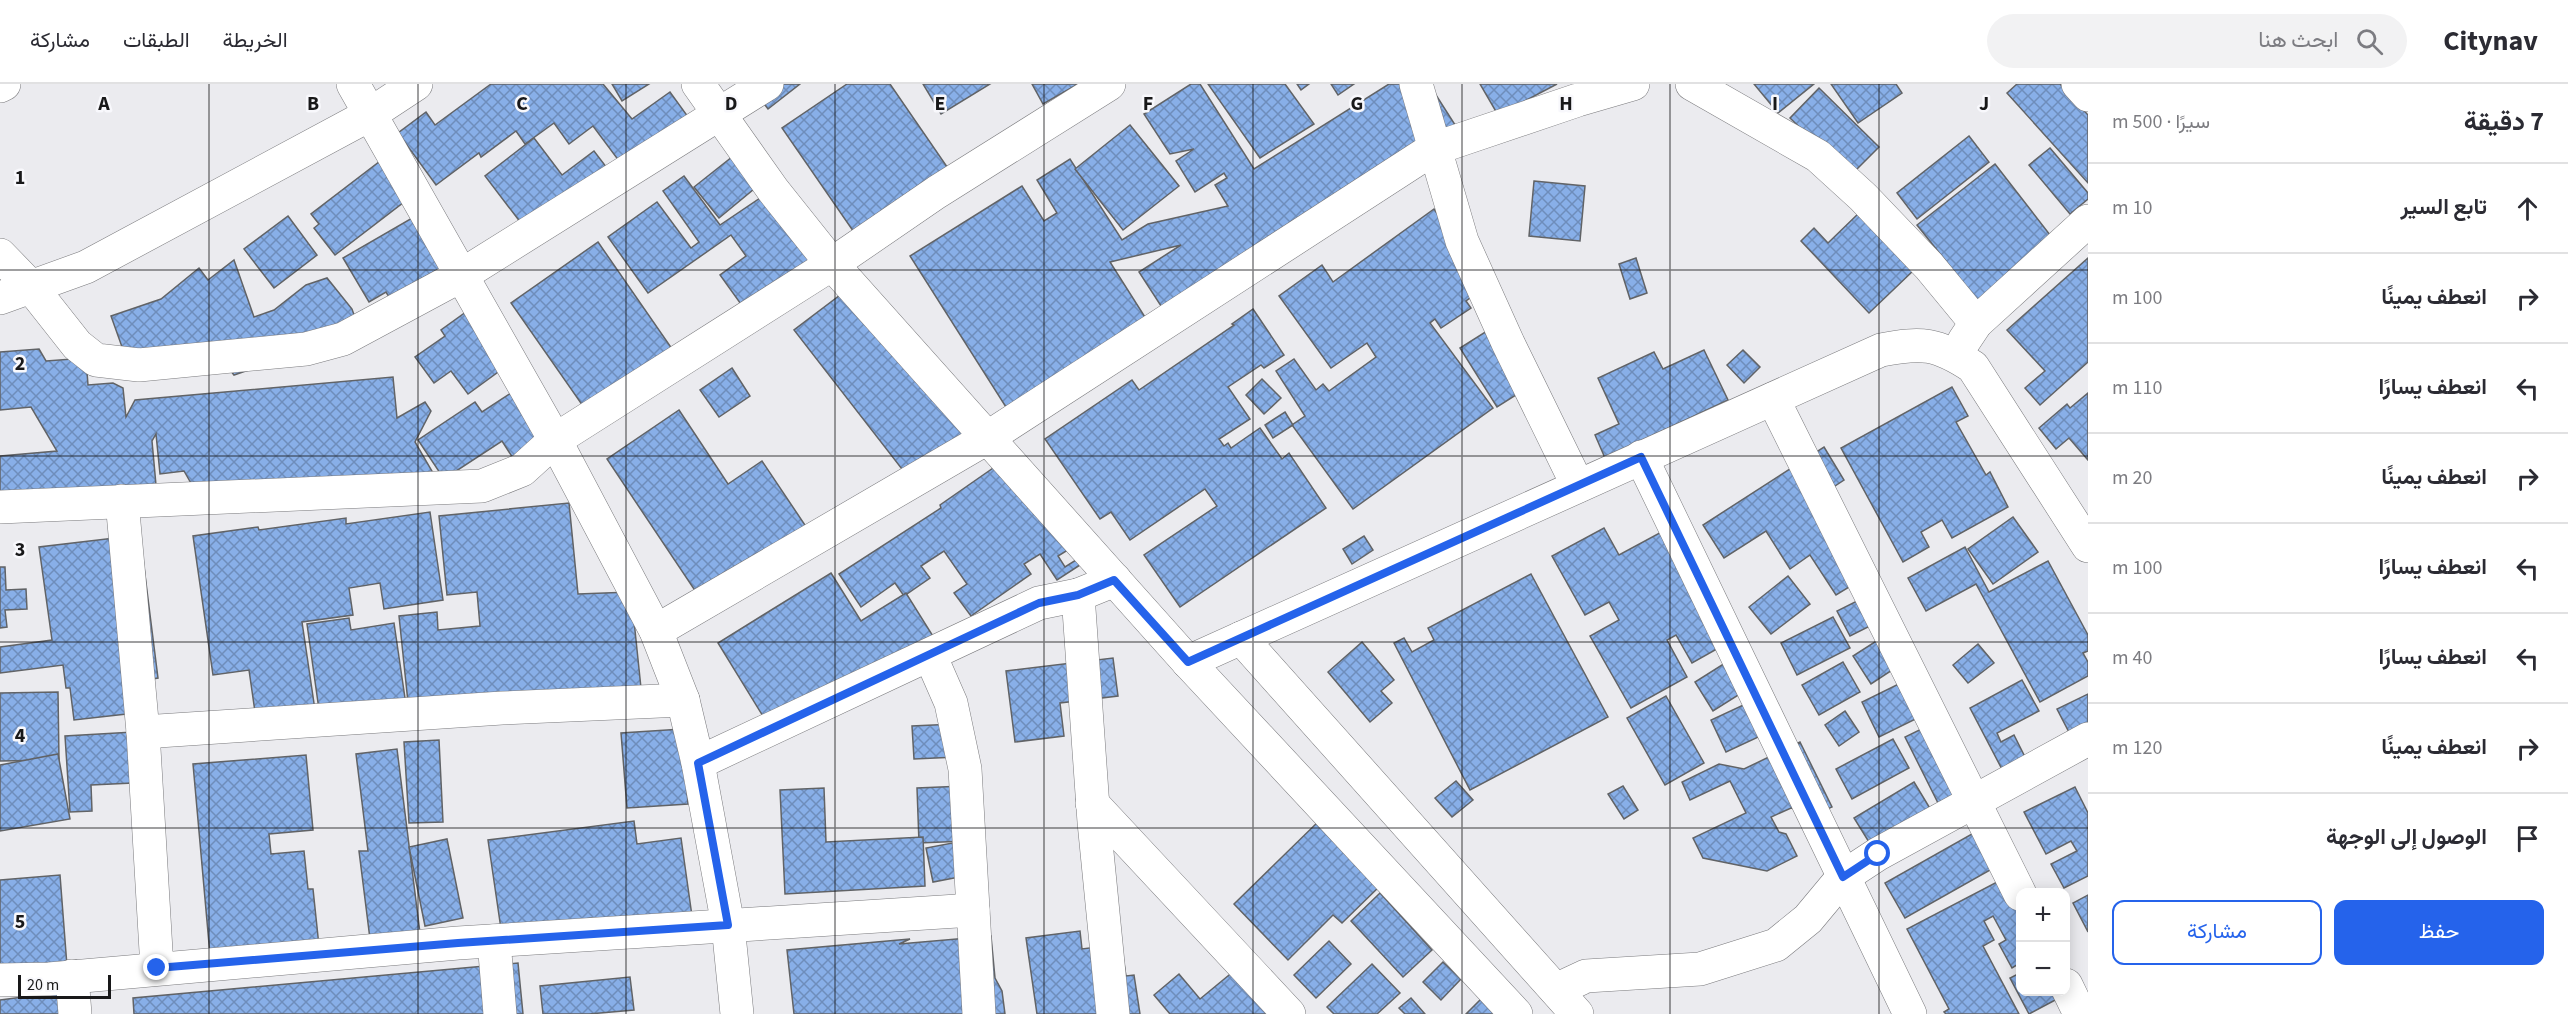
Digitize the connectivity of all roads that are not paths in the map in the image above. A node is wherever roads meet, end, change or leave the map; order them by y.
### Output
1 (353, 84) edge
2 (416, 84) edge
3 (698, 84) edge
4 (767, 84) edge
5 (1109, 84) edge
6 (1416, 84) edge
7 (1692, 84) edge
8 (2078, 84) edge
9 (1611, 87) edge
10 (2088, 95) edge
11 (719, 113) junction
12 (369, 115) junction
13 (1433, 149) junction
14 (2088, 221) edge
15 (0, 255) edge
16 (832, 264) junction
17 (462, 275) junction
18 (32, 288) junction
19 (0, 298) edge
20 (1976, 322) junction
21 (1954, 354) junction
22 (1773, 399) junction
23 (987, 438) junction
24 (555, 440) junction
25 (1641, 457) junction
26 (1578, 486) junction
27 (122, 501) junction
28 (0, 507) edge
29 (2084, 531) edge
30 (1114, 580) junction
31 (1078, 595) junction
32 (656, 631) junction
33 (1241, 638) junction
34 (930, 656) junction
35 (1188, 662) junction
36 (683, 700) junction
37 (143, 732) junction
38 (2088, 739) edge
39 (698, 763) junction
40 (1974, 801) junction
41 (1092, 803) junction
42 (1843, 877) junction
43 (2017, 888) edge
44 (973, 910) junction
45 (728, 925) junction
46 (494, 941) junction
47 (157, 968) junction
48 (72, 976) junction
49 (0, 980) edge
50 (2070, 994) edge
51 (1567, 1002) edge
52 (75, 1014) edge
53 (500, 1014) edge
54 (737, 1014) edge
55 (979, 1014) edge
56 (1113, 1014) edge
57 (1289, 1014) edge
58 (1515, 1014) edge
59 (1910, 1014) edge
60 (2080, 1014) edge

1 - 12 street
2 - 12 street
3 - 11 street
4 - 11 street
5 - 16 street
6 - 13 street
7 - 20 street
8 - 10 street
9 - 13 street
11 - 16 street
11 - 17 street
12 - 17 street
12 - 18 street
13 - 23 street
13 - 26 street
14 - 20 street
15 - 18 street
16 - 23 street
16 - 24 street
17 - 18 street
17 - 24 street
18 - 19 street
20 - 21 street
21 - 22 street
21 - 29 street
22 - 25 street
22 - 40 street
23 - 30 street
23 - 32 street
24 - 27 street
24 - 32 street
25 - 26 street
25 - 42 street
26 - 33 street
27 - 28 street
27 - 37 street
30 - 31 street
30 - 35 street
31 - 34 street
31 - 41 street
32 - 36 street
33 - 35 street
33 - 51 street
34 - 39 street
34 - 44 street
35 - 58 street
36 - 37 street
36 - 39 street
37 - 47 street
38 - 40 street
39 - 45 street
40 - 42 street
40 - 43 street
41 - 56 street
41 - 57 street
42 - 51 street
42 - 59 street
44 - 45 street
44 - 55 street
45 - 46 street
45 - 54 street
46 - 47 street
46 - 53 street
47 - 48 street
48 - 49 street
48 - 52 street
50 - 60 street

